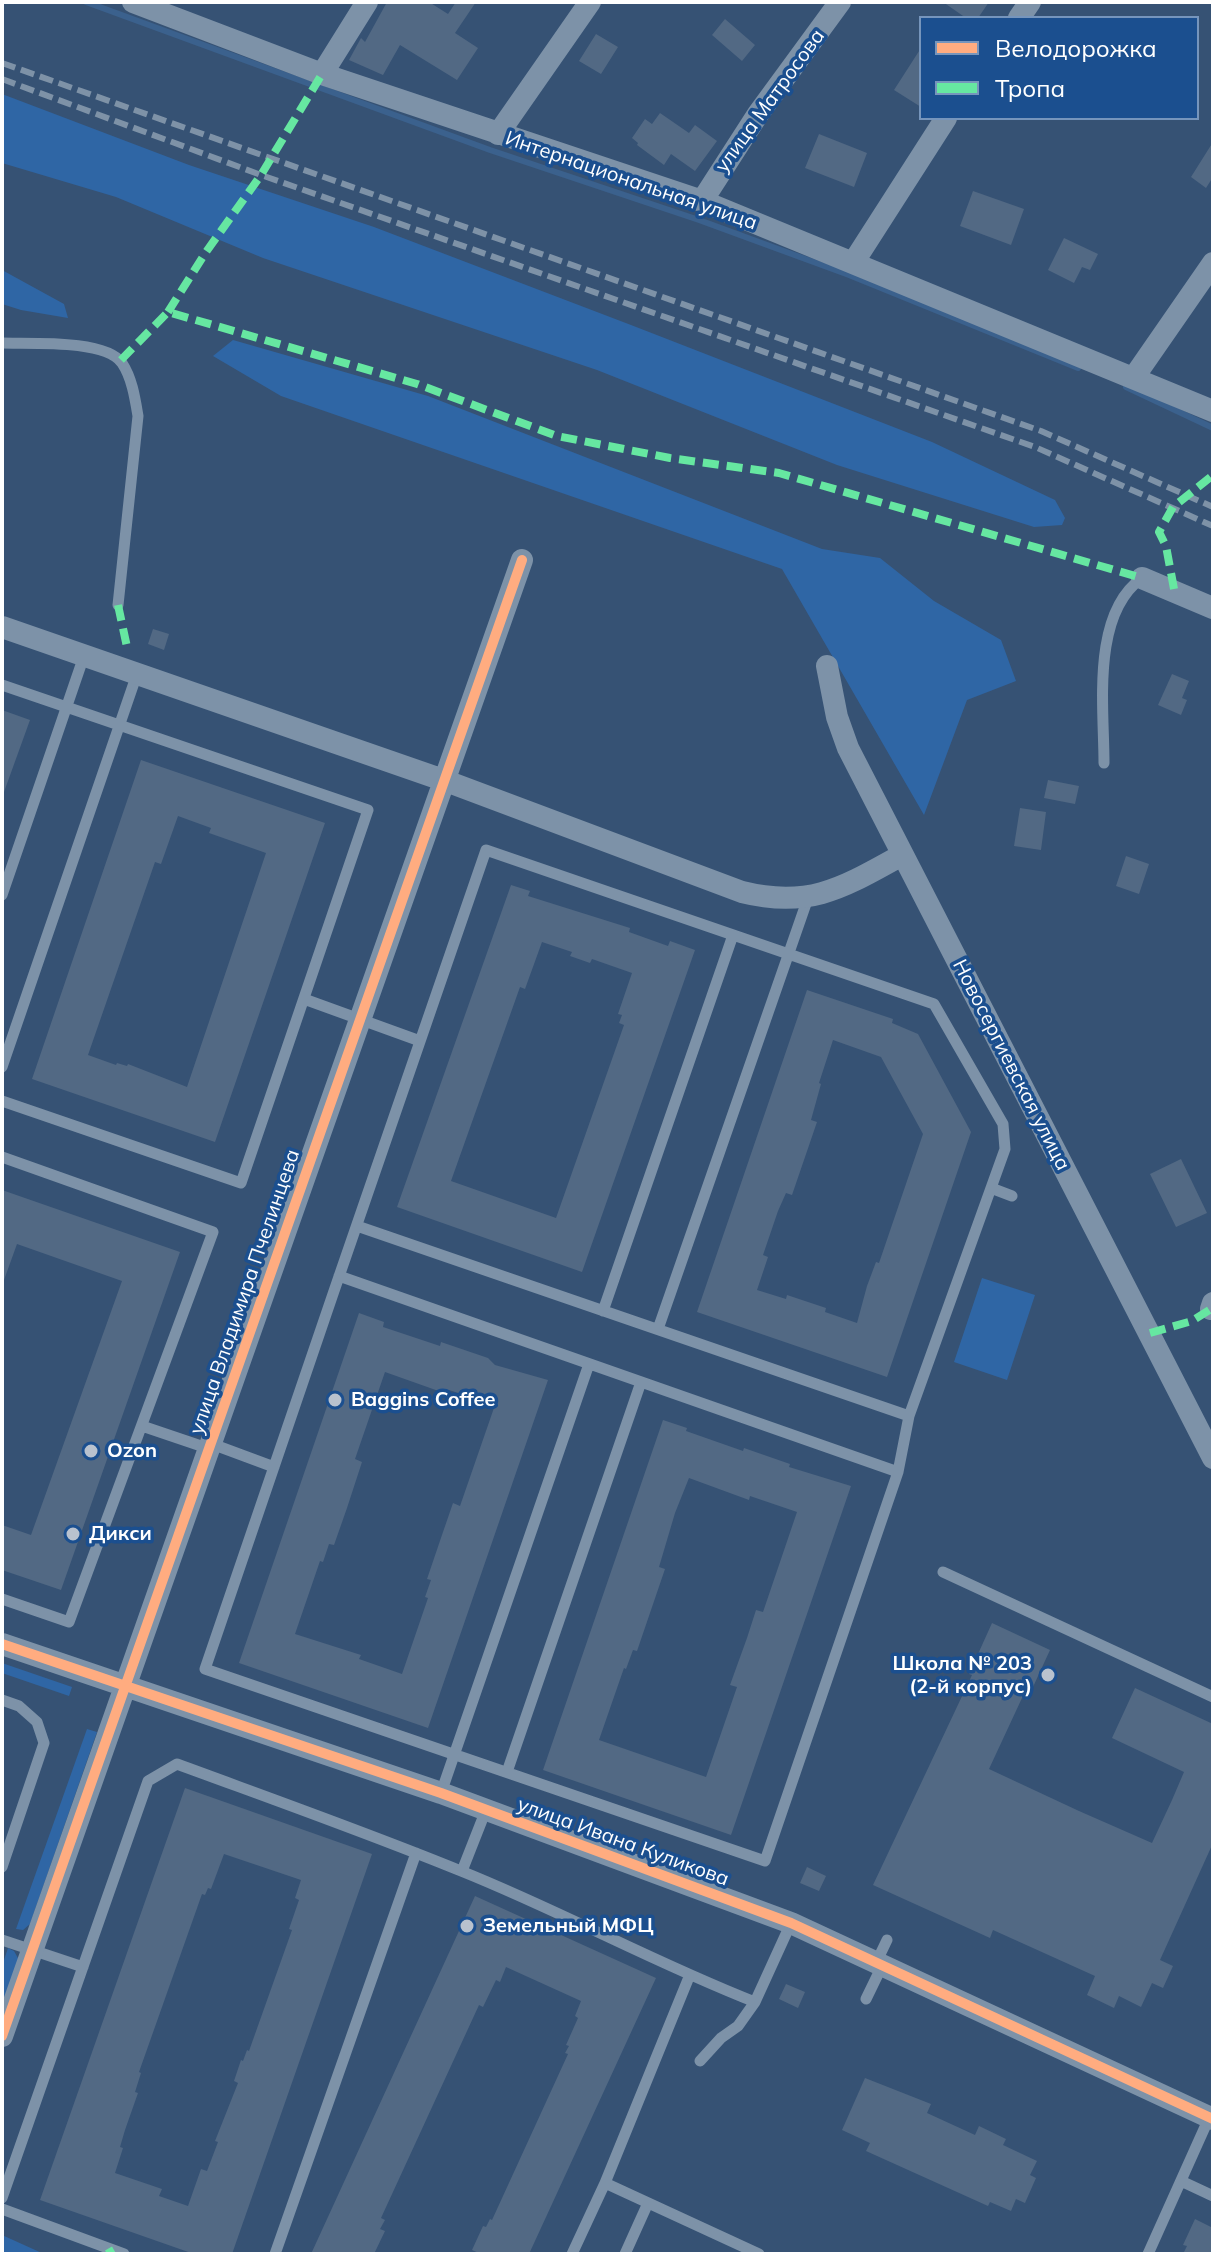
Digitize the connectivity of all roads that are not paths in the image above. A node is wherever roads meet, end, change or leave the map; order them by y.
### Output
1 (133, 2) edge
2 (367, 2) edge
3 (590, 2) edge
4 (840, 2) edge
5 (322, 74) junction
6 (945, 120) edge
7 (498, 134) junction
8 (702, 201) junction
9 (853, 263) junction
10 (1213, 263) edge
11 (2, 343) edge
12 (1134, 377) junction
13 (1213, 411) edge
14 (522, 560) dead end
15 (1142, 578) joint
16 (118, 605) dead end
17 (1213, 608) edge
18 (2, 627) edge
19 (84, 656) junction
20 (827, 666) dead end
21 (137, 674) junction
22 (2, 685) edge
23 (66, 707) junction
24 (119, 725) junction
25 (1104, 763) dead end
26 (446, 781) junction
27 (902, 855) junction
28 (2, 895) edge
29 (808, 898) junction
30 (733, 935) junction
31 (788, 954) junction
32 (304, 999) junction
33 (358, 1019) junction
34 (420, 1041) junction
35 (2, 1067) edge
36 (2, 1101) edge
37 (2, 1157) edge
38 (991, 1188) junction
39 (1012, 1196) dead end
40 (357, 1226) junction
41 (339, 1276) junction
42 (603, 1311) junction
43 (658, 1329) junction
44 (589, 1364) junction
45 (641, 1382) junction
46 (909, 1416) junction
47 (142, 1426) junction
48 (211, 1447) junction
49 (1213, 1458) edge
50 (274, 1467) junction
51 (898, 1472) junction
52 (943, 1572) dead end
53 (2, 1599) edge
54 (2, 1644) edge
55 (126, 1686) junction
56 (1213, 1697) edge
57 (2, 1700) edge
58 (454, 1754) junction
59 (507, 1772) junction
60 (441, 1793) junction
61 (486, 1810) junction
62 (416, 1853) junction
63 (2, 1867) edge
64 (462, 1871) junction
65 (791, 1923) junction
66 (2, 1940) edge
67 (887, 1940) dead end
68 (32, 1950) junction
69 (879, 1965) junction
70 (83, 1967) junction
71 (689, 1977) junction
72 (866, 1999) dead end
73 (755, 2002) junction
74 (2, 2036) edge
75 (700, 2061) dead end
76 (1211, 2118) edge
77 (1181, 2181) junction
78 (605, 2183) junction
79 (1213, 2196) edge
80 (2, 2198) edge
81 (648, 2203) junction
82 (2, 2209) edge
83 (124, 2254) edge
84 (275, 2254) edge
85 (572, 2254) edge
86 (625, 2254) edge
87 (759, 2254) edge
88 (1148, 2254) edge

1 - 5 street, Интернациональная улица
2 - 5 street
3 - 7 street
4 - 8 street, улица Матросова
5 - 7 street, Интернациональная улица
6 - 9 street
7 - 8 street, Интернациональная улица
8 - 9 street, Интернациональная улица
9 - 12 street, Интернациональная улица
10 - 12 street
11 - 16 lane
12 - 13 street, Интернациональная улица
14 - 26 street, улица Владимира Пчелинцева
15 - 17 street
15 - 25 lane
18 - 19 street
19 - 21 street
19 - 23 lane
20 - 27 street, Новосергиевская улица
21 - 24 lane
21 - 26 street
22 - 23 lane
23 - 24 lane
23 - 28 lane
24 - 32 lane
24 - 35 lane
26 - 29 street
26 - 33 street, улица Владимира Пчелинцева
27 - 29 street
27 - 49 street, Новосергиевская улица
29 - 31 lane
30 - 31 lane
30 - 34 lane
30 - 42 lane
31 - 38 lane
31 - 43 lane
32 - 33 lane
32 - 36 lane
33 - 34 lane
33 - 48 street, улица Владимира Пчелинцева
34 - 40 lane
37 - 47 lane
38 - 39 lane
38 - 46 lane
40 - 41 lane
40 - 42 lane
41 - 44 lane
41 - 50 lane
42 - 43 lane
43 - 46 lane
44 - 45 lane
44 - 58 lane
45 - 51 lane
45 - 59 lane
46 - 51 lane
47 - 48 lane
47 - 53 lane
48 - 50 lane
48 - 55 street, улица Владимира Пчелинцева
50 - 58 lane
51 - 59 lane
52 - 56 lane
54 - 55 street, улица Ивана Куликова
55 - 60 street, улица Ивана Куликова
55 - 68 street, улица Владимира Пчелинцева
57 - 63 lane
58 - 59 lane
58 - 60 lane
60 - 61 street, улица Ивана Куликова
61 - 64 lane
61 - 65 street, улица Ивана Куликова
62 - 64 lane
62 - 70 lane
62 - 84 lane
64 - 71 lane
65 - 69 street, улица Ивана Куликова
65 - 73 lane
66 - 68 lane
67 - 69 lane
68 - 70 lane
68 - 74 street, улица Владимира Пчелинцева
69 - 72 lane
69 - 76 street, улица Ивана Куликова
70 - 80 lane
71 - 73 lane
71 - 78 lane
73 - 75 lane
76 - 77 lane
77 - 79 lane
77 - 88 lane
78 - 81 lane
78 - 85 lane
81 - 86 lane
81 - 87 lane
82 - 83 lane

